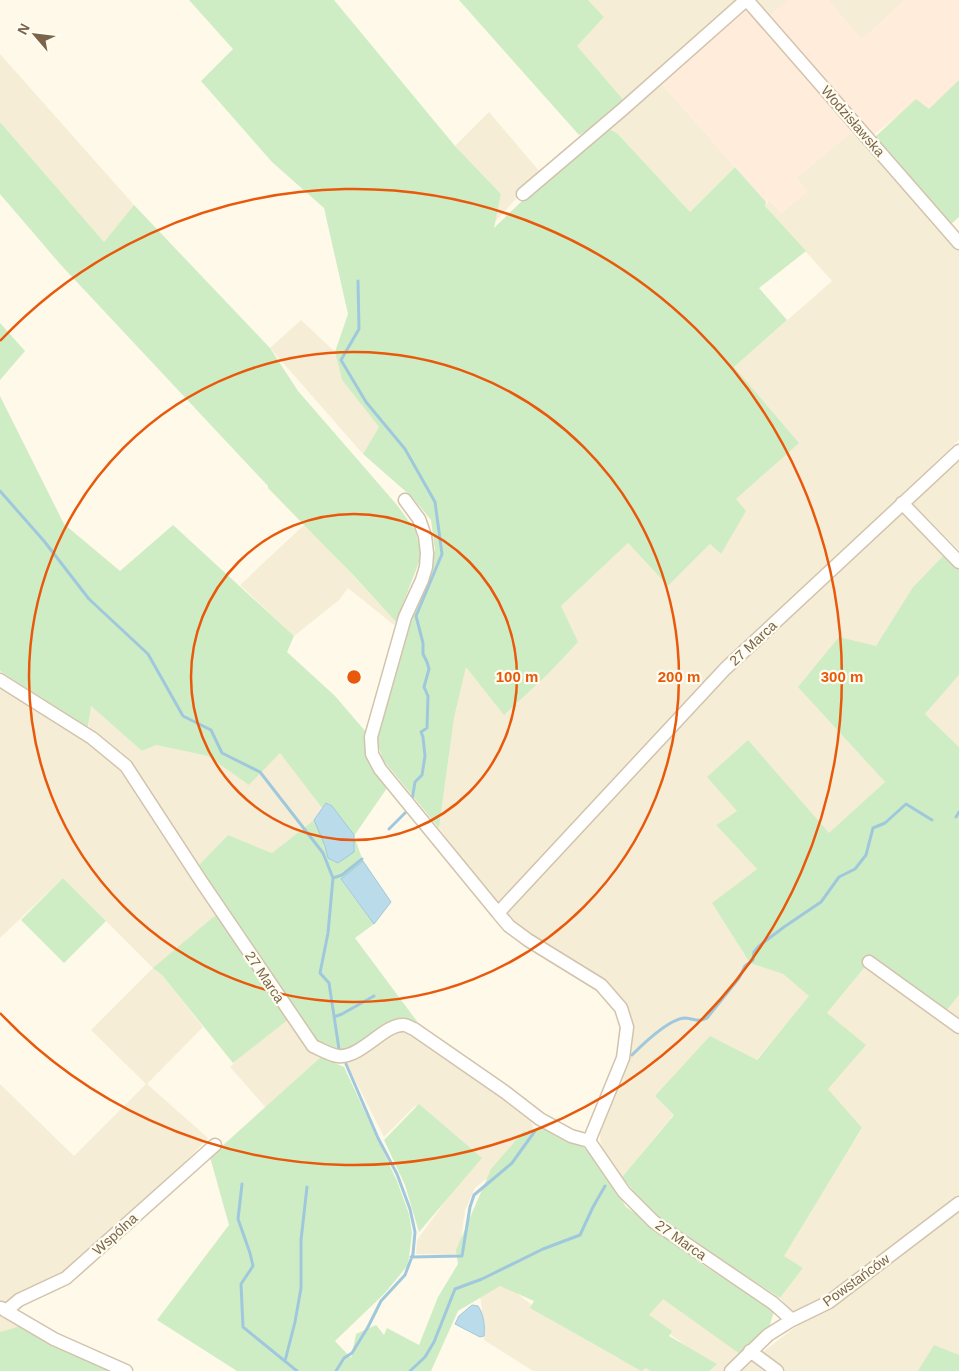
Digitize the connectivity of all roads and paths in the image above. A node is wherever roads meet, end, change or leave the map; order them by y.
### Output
1 (746, 0) edge
2 (523, 194) dead end
3 (959, 243) edge
4 (959, 451) edge
5 (405, 500) dead end
6 (902, 503) junction
7 (959, 562) edge
8 (0, 680) edge
9 (498, 913) junction
10 (869, 962) dead end
11 (959, 1027) edge
12 (589, 1141) junction
13 (215, 1145) dead end
14 (959, 1203) edge
15 (3, 1309) edge
16 (792, 1320) junction
17 (750, 1351) junction
18 (126, 1371) edge
19 (731, 1371) edge
20 (777, 1371) edge

1 - 2 street
1 - 3 street, Wodzisławska
4 - 6 street, 27 Marca
5 - 9 street
6 - 7 street
6 - 9 street, 27 Marca
8 - 12 street, 27 Marca
9 - 12 street
10 - 11 street
12 - 16 street, 27 Marca
13 - 15 street, Wspólna
14 - 16 street, Powstańców
15 - 18 street, Wspólna
16 - 17 street, Powstańców
17 - 19 street, Powstańców
17 - 20 street

